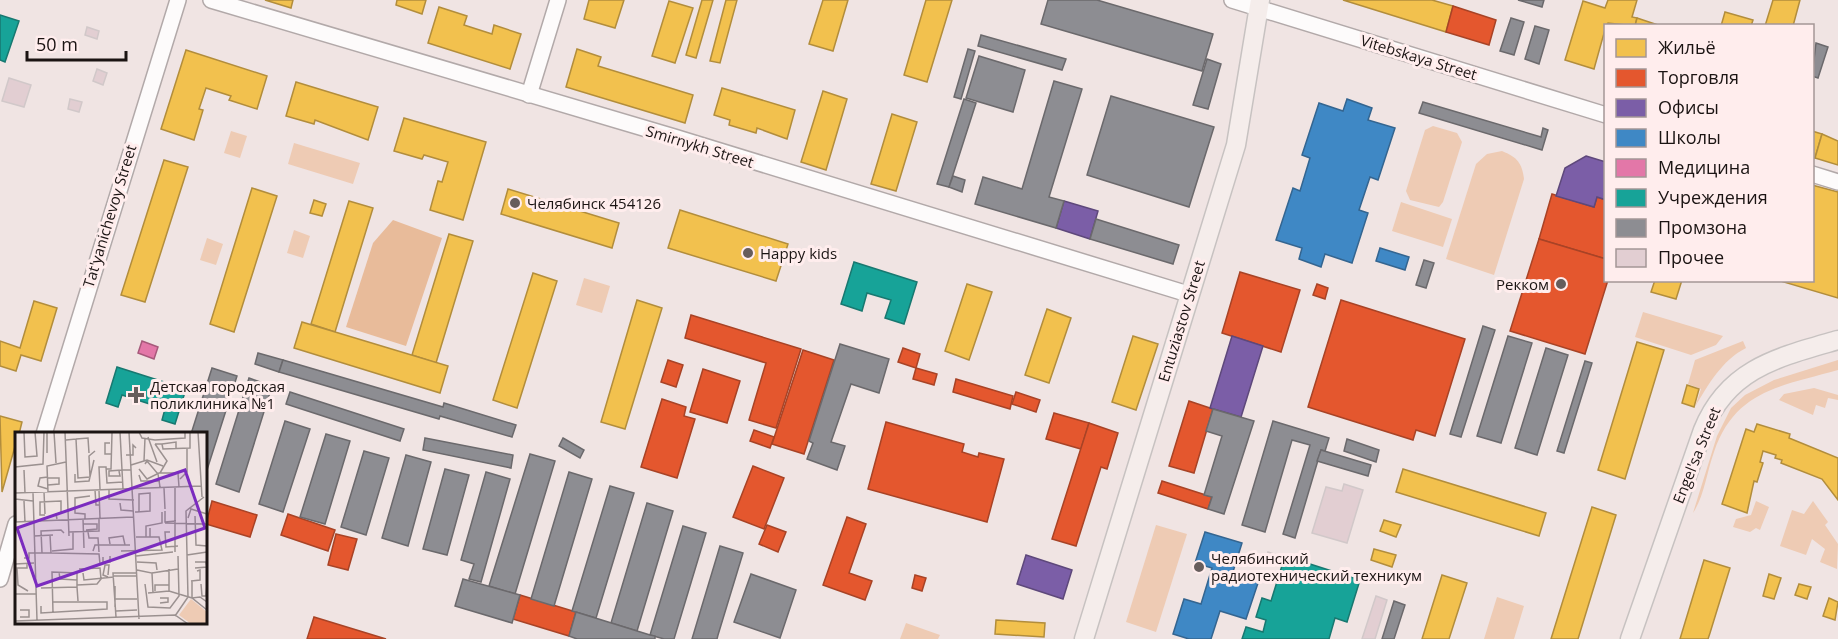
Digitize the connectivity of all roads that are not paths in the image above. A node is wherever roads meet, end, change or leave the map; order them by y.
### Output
1 (178, 0) edge
2 (211, 0) edge
3 (558, 0) edge
4 (1232, 0) edge
5 (1259, 4) edge
6 (529, 95) junction
7 (1604, 115) edge
8 (1814, 175) edge
9 (1838, 182) edge
10 (1188, 294) junction
11 (1838, 340) edge
12 (45, 432) edge
13 (15, 527) edge
14 (0, 579) edge
15 (1084, 639) edge
16 (1630, 639) edge

1 - 12 street, Tat'yanichevoy Street
2 - 6 street, Smirnykh Street
3 - 6 street
4 - 5 street, Vitebskaya Street
5 - 7 street, Vitebskaya Street
5 - 10 main road, Entuziastov Street
6 - 10 street, Smirnykh Street
8 - 9 street
10 - 15 main road, Entuziastov Street
11 - 16 main road, Engel'sa Street
13 - 14 street

